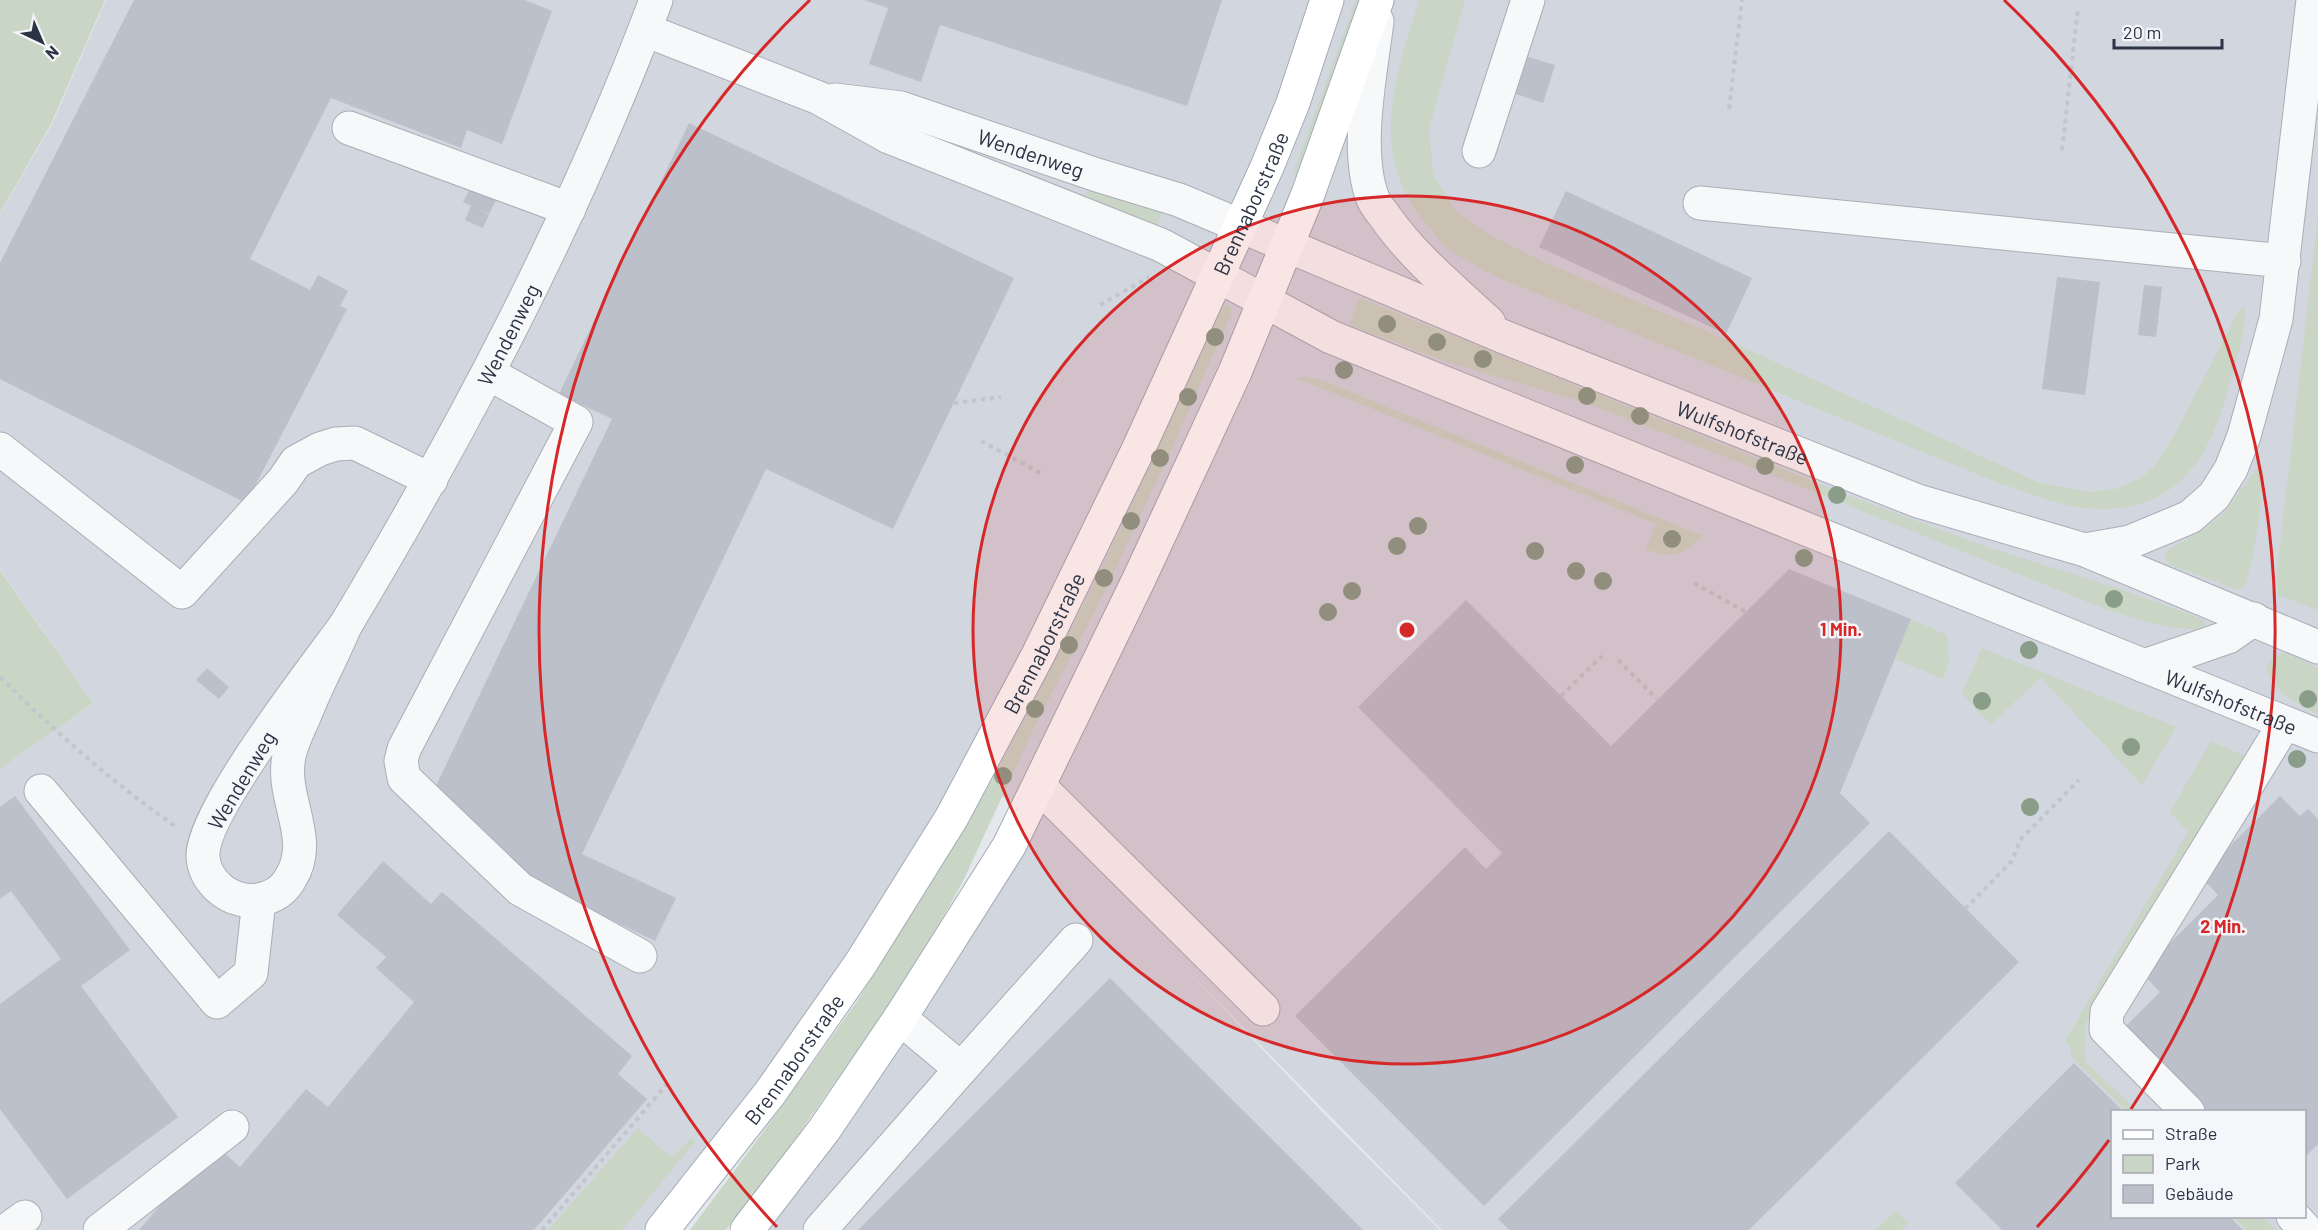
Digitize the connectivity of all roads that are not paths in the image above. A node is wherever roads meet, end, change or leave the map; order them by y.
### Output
1 (656, 0) edge
2 (1327, 0) edge
3 (1378, 0) edge
4 (1528, 0) edge
5 (2313, 0) edge
6 (645, 30) junction
7 (819, 98) junction
8 (349, 128) dead end
9 (1479, 151) dead end
10 (1700, 203) dead end
11 (569, 209) junction
12 (1239, 226) junction
13 (1286, 246) junction
14 (2284, 261) junction
15 (1216, 276) junction
16 (1264, 301) junction
17 (1504, 337) junction
18 (488, 373) junction
19 (0, 449) edge
20 (431, 480) junction
21 (2085, 550) junction
22 (2254, 619) junction
23 (345, 626) junction
24 (2318, 647) edge
25 (2144, 666) junction
26 (2285, 723) junction
27 (2318, 736) edge
28 (1039, 786) junction
29 (41, 791) dead end
30 (259, 900) junction
31 (1076, 940) dead end
32 (640, 956) dead end
33 (1263, 1009) dead end
34 (900, 1018) junction
35 (961, 1069) junction
36 (2186, 1110) edge
37 (232, 1127) dead end
38 (2295, 1218) edge
39 (99, 1230) edge
40 (662, 1230) edge
41 (747, 1230) edge
42 (820, 1230) edge
43 (2306, 1230) edge

1 - 6 street, Wendenweg
2 - 12 main road, Brennaborstraße
3 - 13 main road
3 - 17 street
4 - 9 street
5 - 14 street
6 - 7 street, Wendenweg
6 - 11 street, Wendenweg
7 - 12 street, Wendenweg
7 - 15 street, Wendenweg
8 - 11 street
10 - 14 street
11 - 18 street, Wendenweg
12 - 13 street, Wulfshofstraße
12 - 15 main road, Brennaborstraße
13 - 16 main road
13 - 17 street, Wulfshofstraße
14 - 21 street
15 - 16 street, Wulfshofstraße
15 - 40 main road, Brennaborstraße
16 - 25 street, Wulfshofstraße
16 - 28 main road
17 - 21 street, Wulfshofstraße
18 - 20 street, Wendenweg
18 - 32 street
19 - 20 street
20 - 23 street, Wendenweg
21 - 22 street, Wulfshofstraße
22 - 24 street, Wulfshofstraße
22 - 25 street, Wulfshofstraße
23 - 30 street, Wendenweg
23 - 30 street, Wendenweg
25 - 26 street, Wulfshofstraße
26 - 27 street, Wulfshofstraße
26 - 36 street
28 - 33 street
28 - 34 main road
29 - 30 street
31 - 35 street
34 - 35 street
34 - 41 main road
35 - 42 street
37 - 39 street
38 - 43 street

